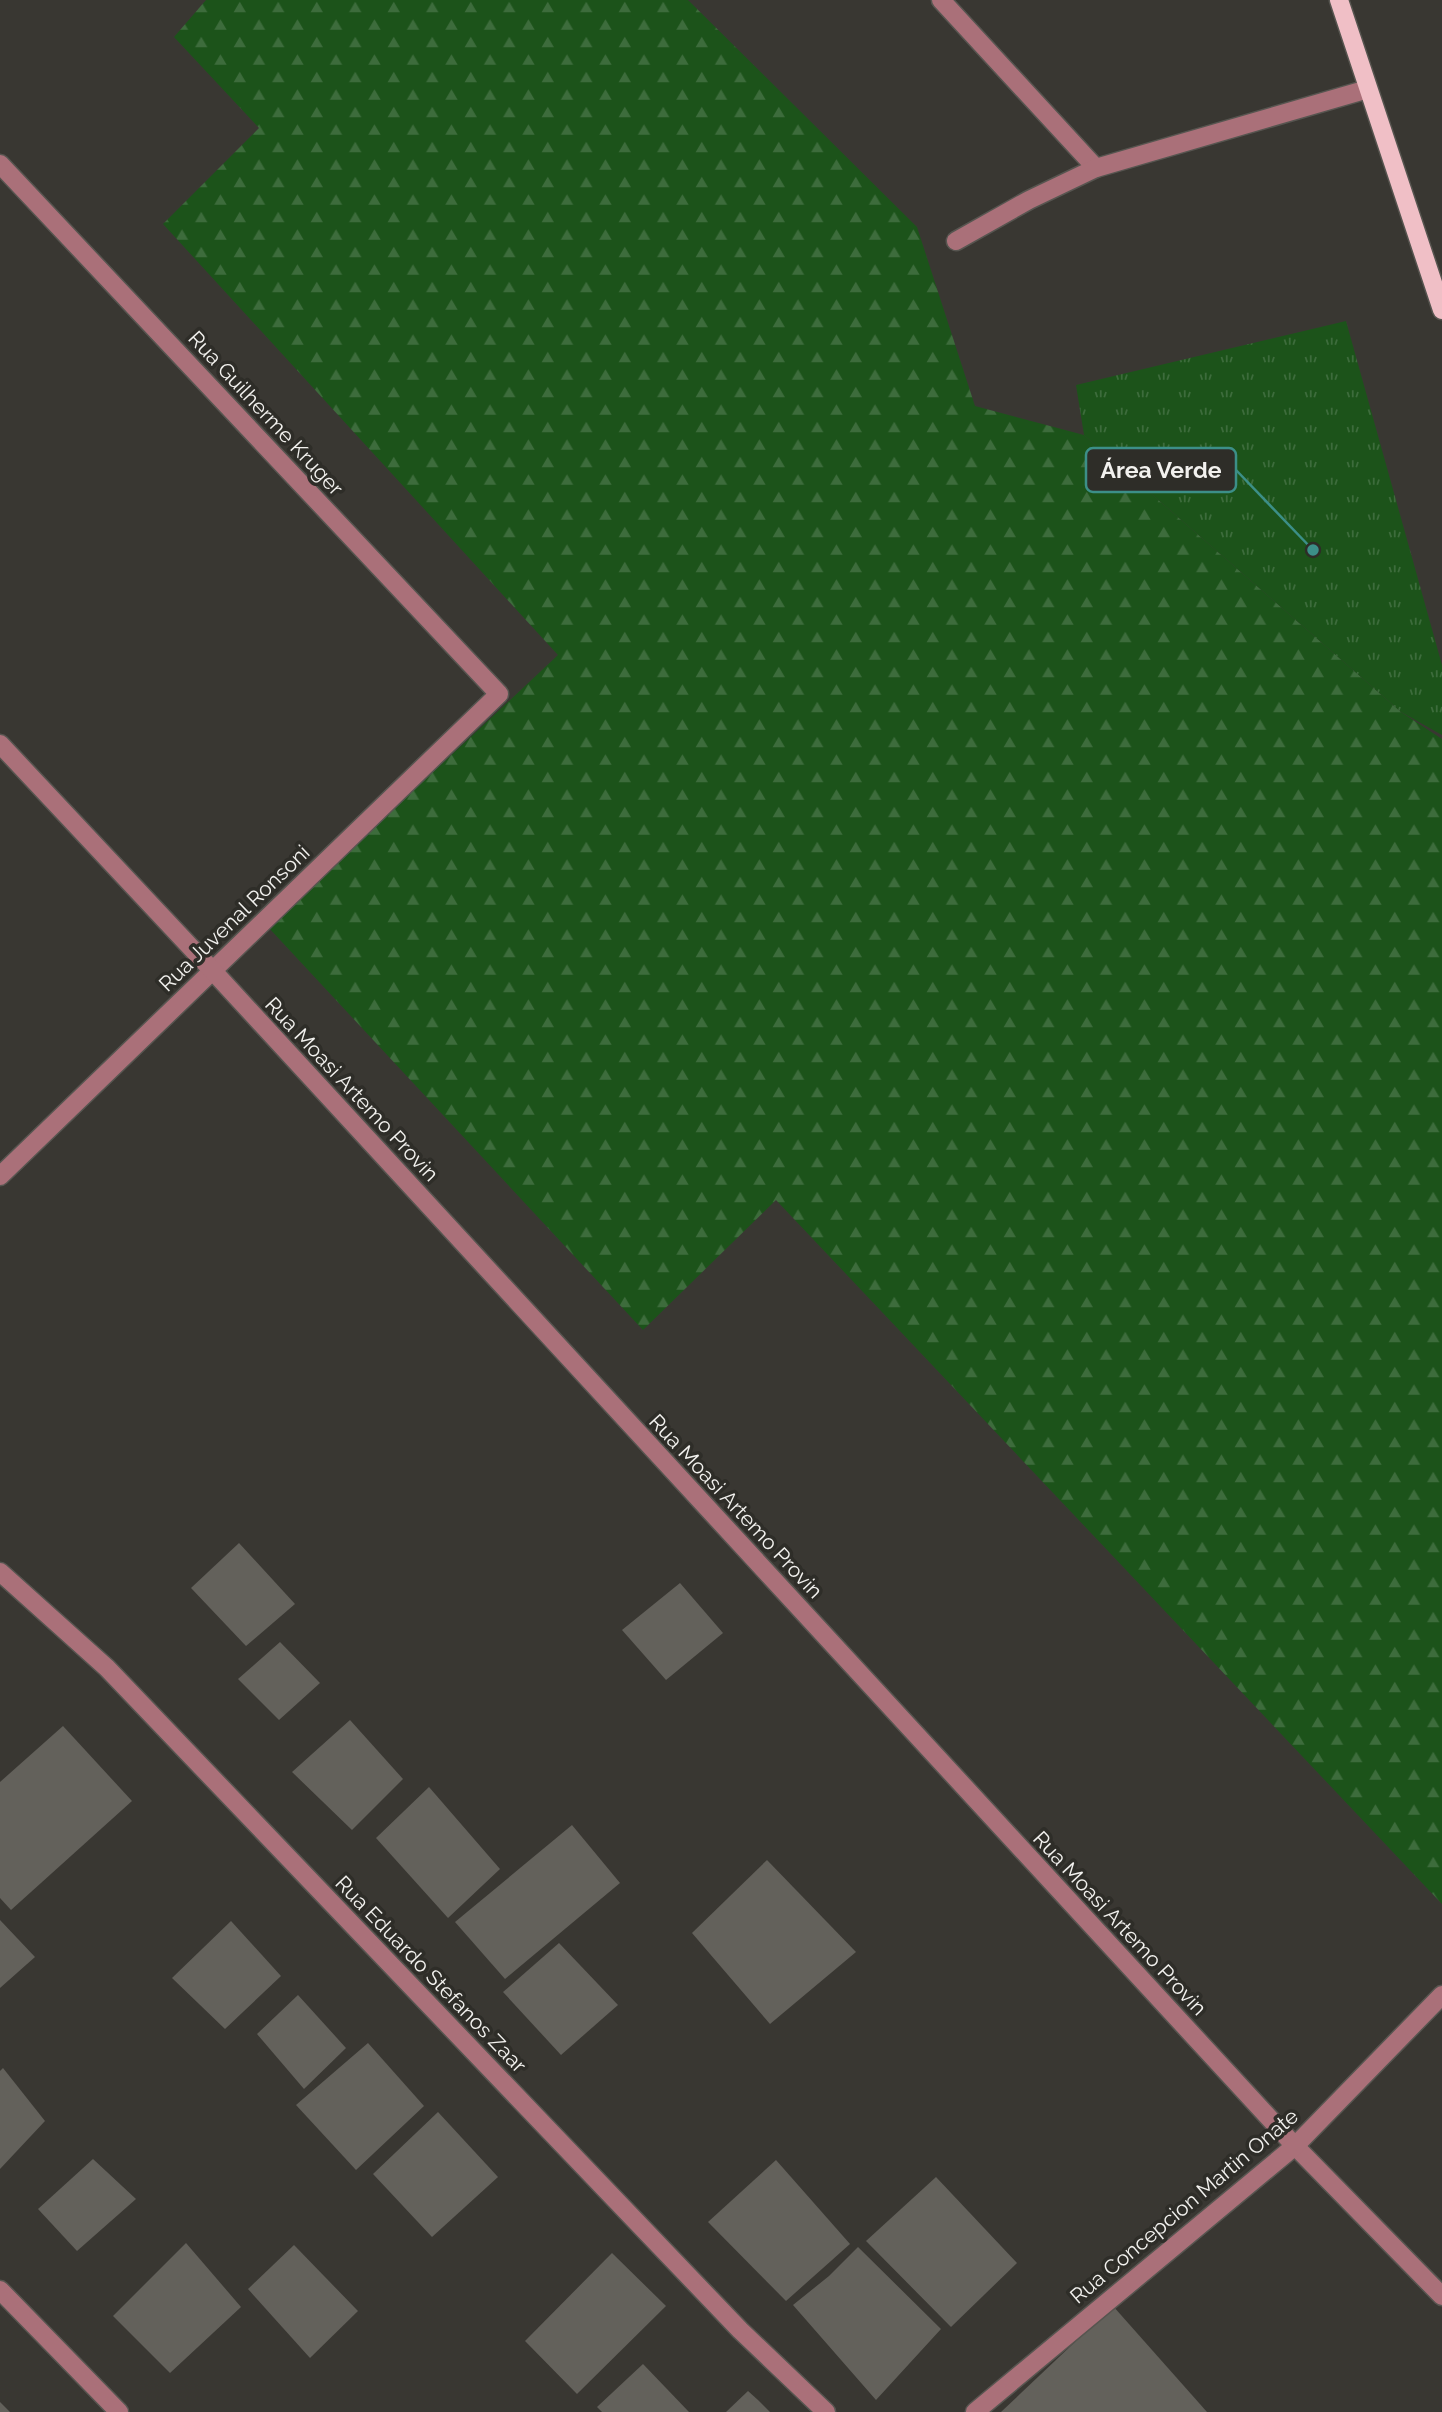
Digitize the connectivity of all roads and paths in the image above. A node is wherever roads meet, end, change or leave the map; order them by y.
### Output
1 (941, 0) edge
2 (1339, 0) edge
3 (1368, 89) junction
4 (0, 163) edge
5 (1096, 168) junction
6 (956, 241) dead end
7 (1442, 310) edge
8 (499, 694) joint
9 (0, 744) edge
10 (213, 971) junction
11 (0, 1176) edge
12 (0, 1572) edge
13 (1442, 1995) edge
14 (1295, 2146) junction
15 (0, 2290) edge
16 (1442, 2296) edge
17 (119, 2412) edge
18 (826, 2412) edge
19 (975, 2412) edge

1 - 5 street
2 - 3 main road
3 - 5 street
3 - 7 main road
4 - 8 street, Rua Guilherme Kruger
5 - 6 street
8 - 10 street, Rua Juvenal Ronsoni
9 - 10 street, Rua Moasi Artemo Provin
10 - 11 street, Rua Juvenal Ronsoni
10 - 14 street, Rua Moasi Artemo Provin
12 - 18 street, Rua Eduardo Stefanos Zaar
13 - 14 street, Rua Concepcion Martin Onate
14 - 16 street, Rua Moasi Artemo Provin
14 - 19 street, Rua Concepcion Martin Onate
15 - 17 street

